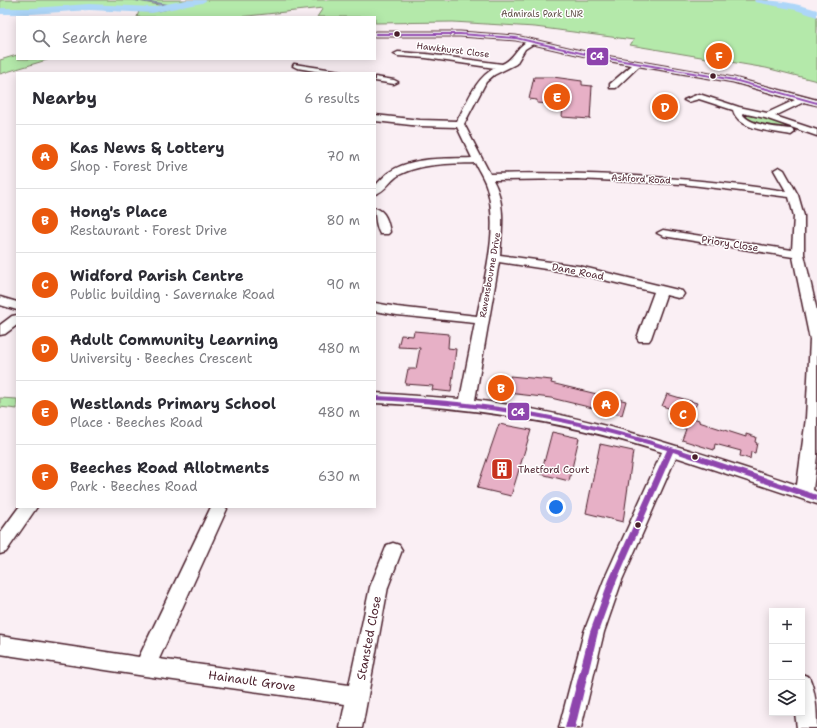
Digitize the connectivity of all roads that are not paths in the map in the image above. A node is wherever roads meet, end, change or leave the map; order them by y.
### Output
1 (376, 34) edge
2 (533, 41) junction
3 (398, 54) dead end
4 (305, 60) edge
5 (638, 63) junction
6 (504, 67) junction
7 (331, 72) edge
8 (376, 79) edge
9 (394, 82) dead end
10 (613, 86) dead end
11 (803, 99) junction
12 (688, 100) dead end
13 (817, 103) edge
14 (736, 109) junction
15 (768, 116) junction
16 (376, 118) edge
17 (460, 124) junction
18 (817, 134) edge
19 (479, 160) junction
20 (780, 170) dead end
21 (488, 177) junction
22 (376, 190) edge
23 (793, 195) junction
24 (377, 217) edge
25 (384, 232) dead end
26 (663, 233) dead end
27 (798, 254) junction
28 (494, 258) junction
29 (661, 290) junction
30 (678, 294) dead end
31 (0, 301) edge
32 (16, 306) edge
33 (376, 307) edge
34 (16, 320) edge
35 (482, 320) junction
36 (0, 331) edge
37 (644, 338) dead end
38 (376, 398) edge
39 (467, 403) junction
40 (671, 450) junction
41 (811, 496) edge
42 (27, 508) edge
43 (218, 508) dead end
44 (0, 547) edge
45 (393, 550) dead end
46 (0, 645) edge
47 (145, 667) junction
48 (358, 696) junction
49 (805, 706) edge
50 (350, 728) edge
51 (570, 728) edge
52 (808, 728) edge

1 - 2 street
2 - 5 street
2 - 6 street
3 - 6 street, Hawkhurst Close
4 - 7 street
5 - 10 street
5 - 11 street
6 - 17 street
8 - 9 street
11 - 13 street
11 - 15 street
12 - 14 street
14 - 15 street
14 - 18 street
15 - 18 street
16 - 17 street
17 - 19 street, Ravensbourne Drive
19 - 21 street, Ravensbourne Drive
19 - 22 street
20 - 23 street
21 - 23 street, Ashford Road
21 - 28 street, Ravensbourne Drive
23 - 27 street
24 - 25 street
26 - 27 street, Priory Close
27 - 41 street
28 - 29 street, Dane Road
28 - 35 street, Ravensbourne Drive
29 - 30 street, Dane Road
29 - 37 street
31 - 32 street
33 - 35 street
34 - 36 street
35 - 39 street, Ravensbourne Drive
38 - 39 street
39 - 40 street
40 - 41 street
40 - 51 street
42 - 44 street
43 - 47 street
45 - 48 street, Stansted Close
46 - 47 street, Hainault Grove
47 - 48 street, Hainault Grove
48 - 50 street, Stansted Close
49 - 52 street

